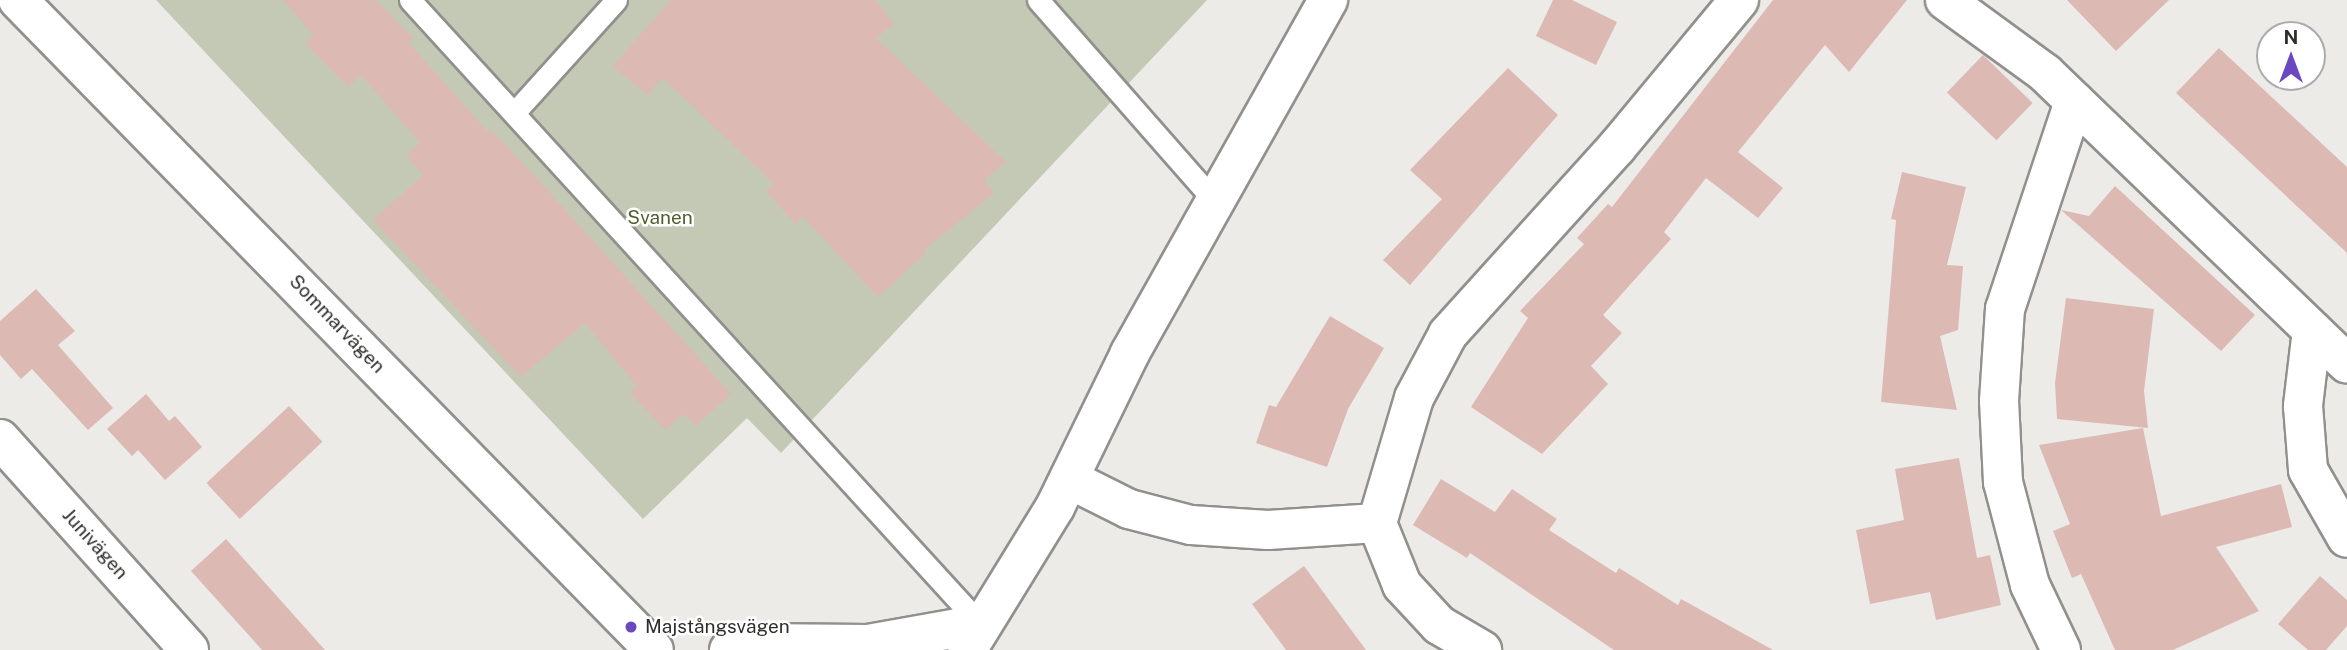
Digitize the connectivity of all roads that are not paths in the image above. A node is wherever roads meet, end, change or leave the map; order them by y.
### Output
1 (18, 0) edge
2 (410, 0) edge
3 (616, 0) edge
4 (1038, 0) edge
5 (1328, 0) edge
6 (1717, 0) edge
7 (1739, 0) edge
8 (1945, 0) edge
9 (1706, 39) junction
10 (2074, 101) junction
11 (514, 113) junction
12 (1214, 200) junction
13 (2312, 330) junction
14 (2347, 365) edge
15 (0, 439) edge
16 (1069, 479) junction
17 (1377, 523) junction
18 (2347, 538) edge
19 (974, 637) edge
20 (189, 650) edge
21 (654, 650) edge
22 (729, 650) edge
23 (1482, 650) edge
24 (2061, 650) edge

1 - 21 street, Sommarvägen
2 - 11 lane
3 - 11 lane
4 - 12 lane
5 - 12 street
6 - 9 street
7 - 9 street
8 - 10 street
9 - 17 street
10 - 13 street
10 - 24 street
11 - 19 lane
12 - 16 street
13 - 14 street
13 - 18 street
15 - 20 street, Junivägen
16 - 17 street
16 - 19 street
17 - 23 street
19 - 22 street

